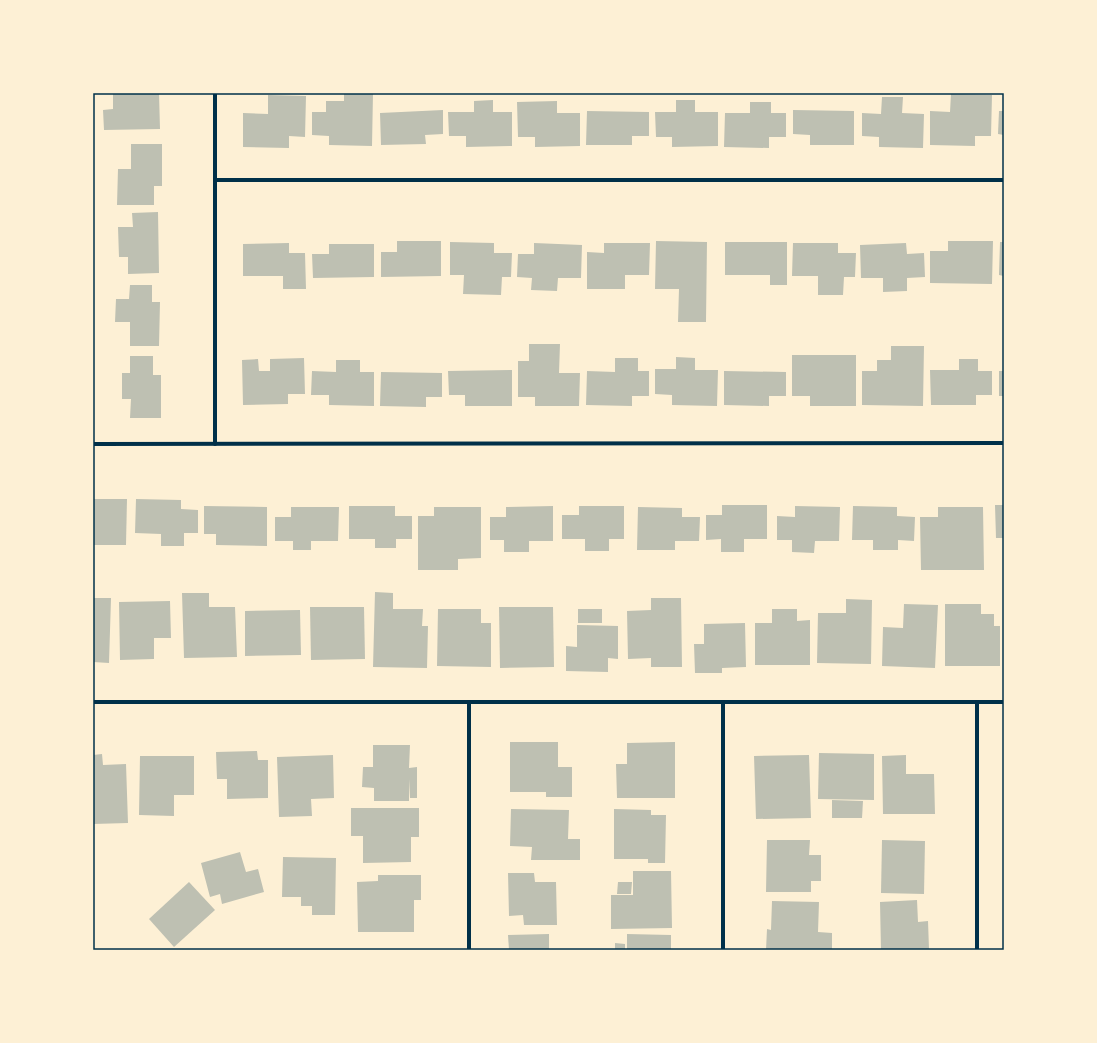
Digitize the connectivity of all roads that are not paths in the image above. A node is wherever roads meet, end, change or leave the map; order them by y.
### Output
1 (215, 93) edge
2 (215, 180) junction
3 (1004, 180) edge
4 (1004, 443) edge
5 (93, 444) edge
6 (215, 444) junction
7 (93, 702) edge
8 (469, 702) junction
9 (723, 702) junction
10 (977, 702) junction
11 (1004, 702) edge
12 (469, 950) edge
13 (723, 950) edge
14 (977, 950) edge

1 - 2 street
2 - 3 street
2 - 6 street
4 - 6 street
5 - 6 street
7 - 8 street
8 - 9 street
8 - 12 street
9 - 10 street
9 - 13 street
10 - 11 street
10 - 14 street

